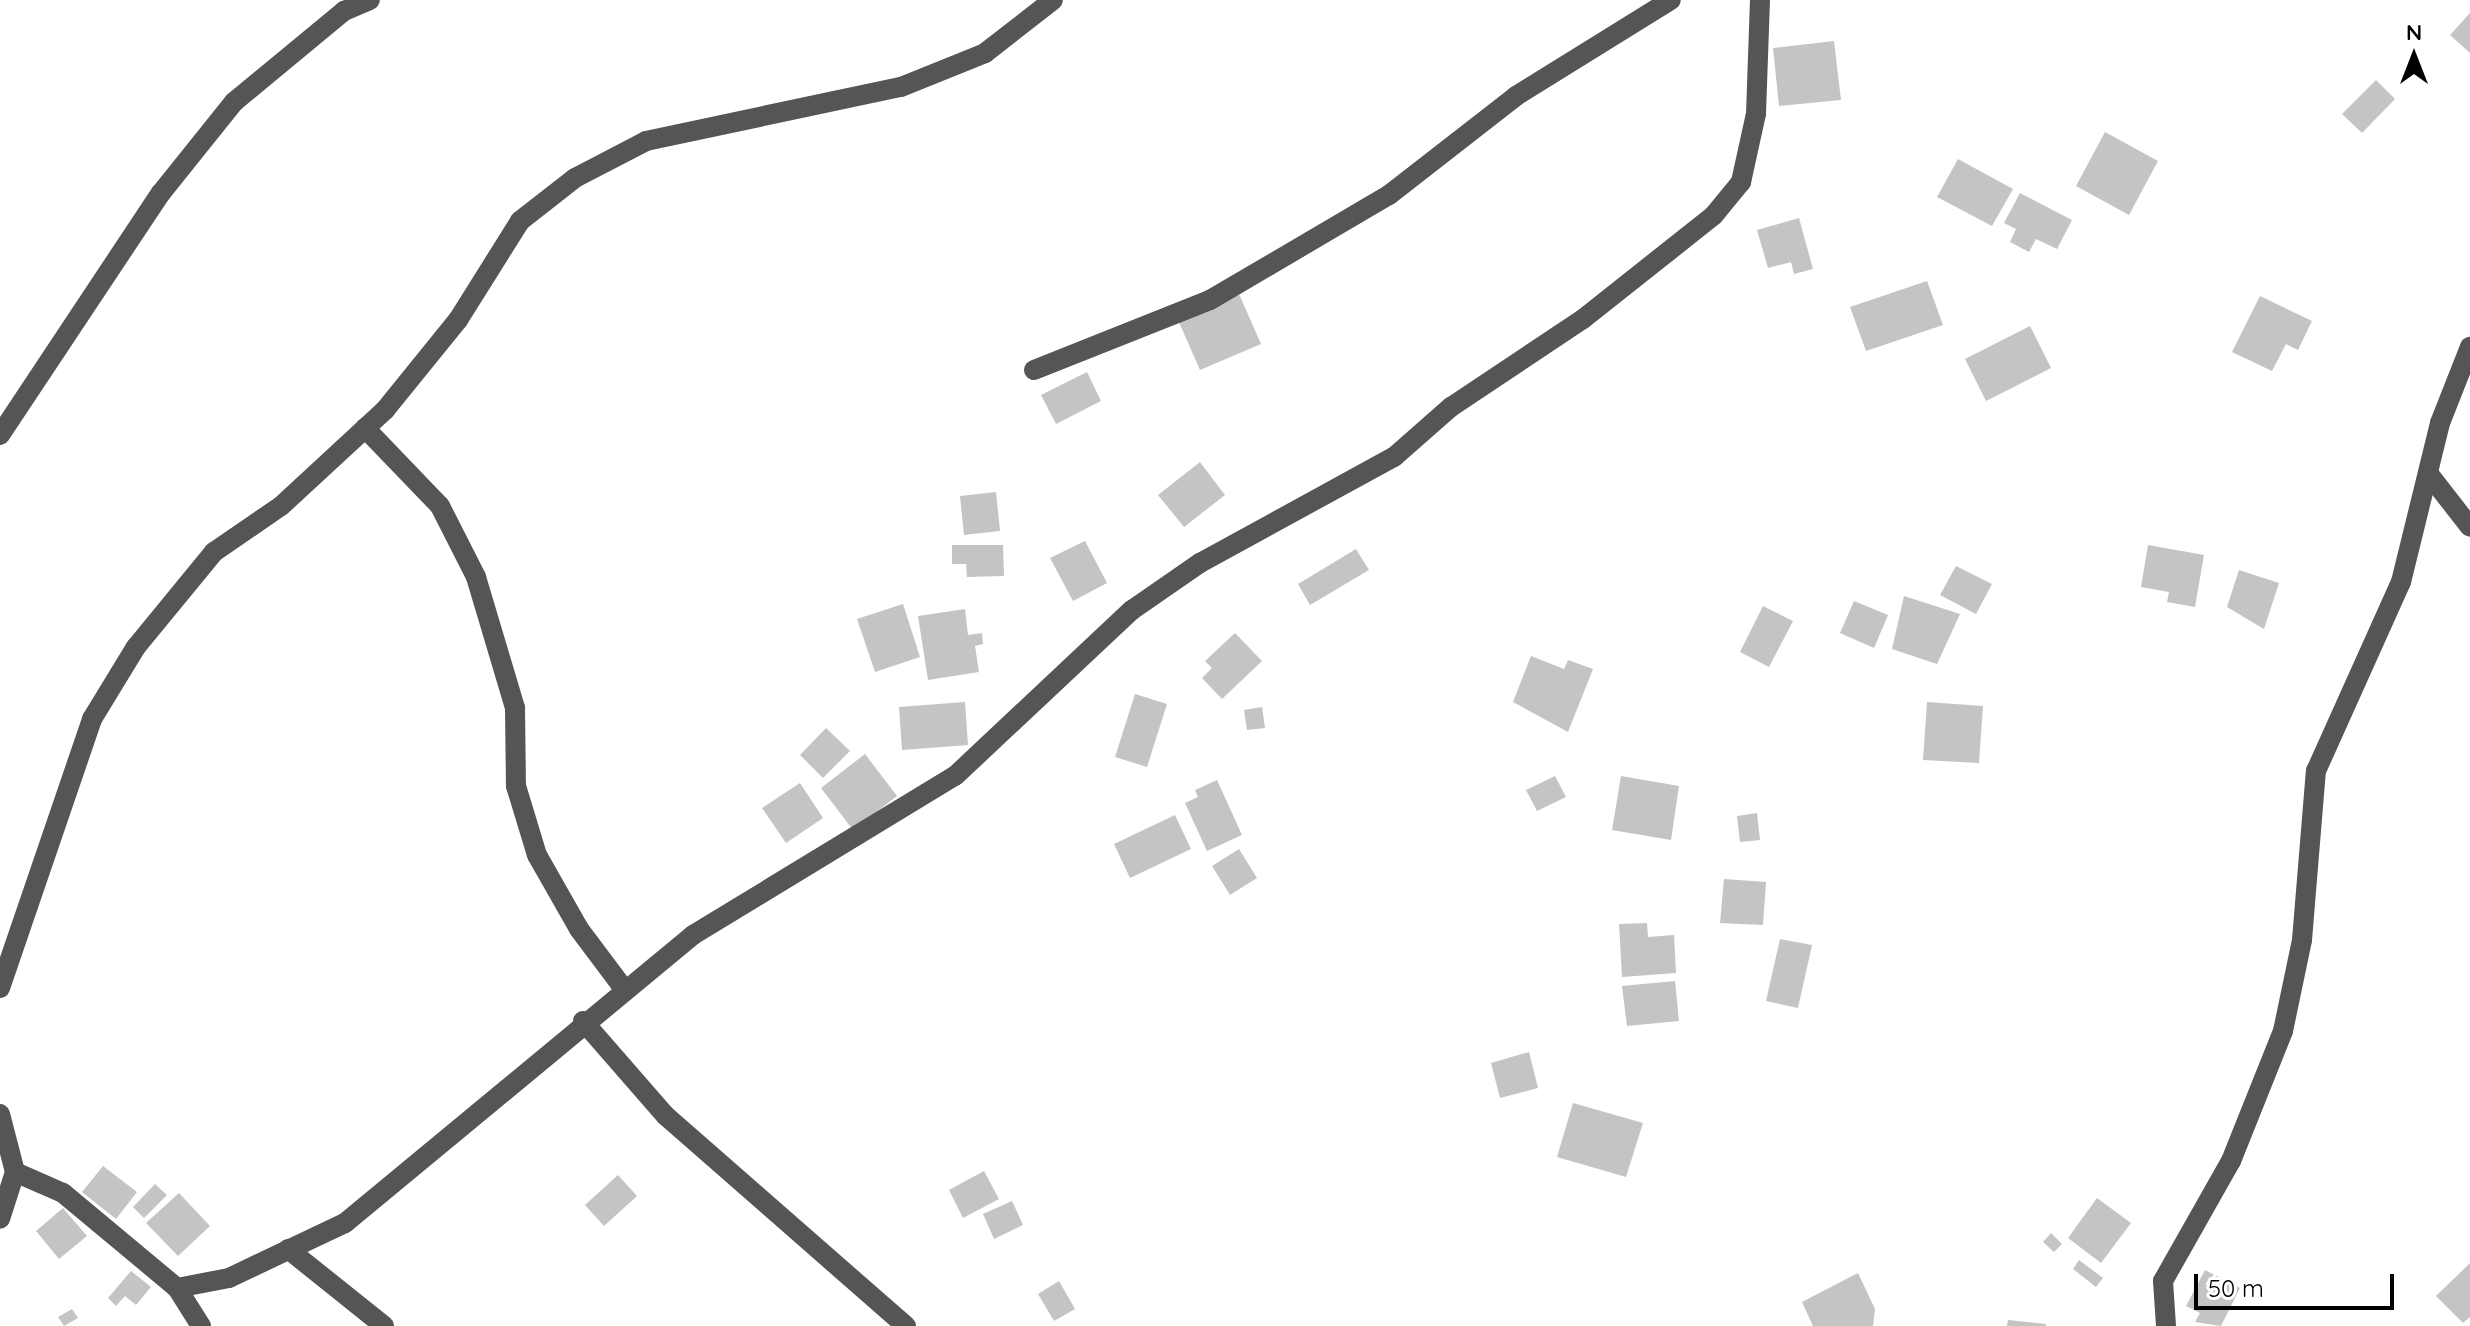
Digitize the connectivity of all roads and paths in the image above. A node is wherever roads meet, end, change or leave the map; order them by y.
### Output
1 (370, 0) edge
2 (1053, 0) edge
3 (1671, 0) edge
4 (1760, 0) edge
5 (2470, 347) edge
6 (1034, 370) dead end
7 (365, 428) junction
8 (0, 435) edge
9 (2428, 473) junction
10 (2470, 527) edge
11 (0, 988) edge
12 (624, 989) junction
13 (583, 1021) junction
14 (0, 1114) edge
15 (15, 1172) junction
16 (0, 1219) edge
17 (288, 1249) junction
18 (177, 1288) junction
19 (201, 1326) edge
20 (384, 1326) edge
21 (906, 1326) edge
22 (2166, 1326) edge

1 - 8 street
2 - 7 street
3 - 6 street
4 - 12 street
5 - 9 street
7 - 11 street
7 - 12 street
9 - 10 street
9 - 22 street
12 - 13 street
13 - 17 street
13 - 21 street
14 - 15 street
15 - 16 street
15 - 18 street
17 - 18 street
17 - 20 street
18 - 19 street

